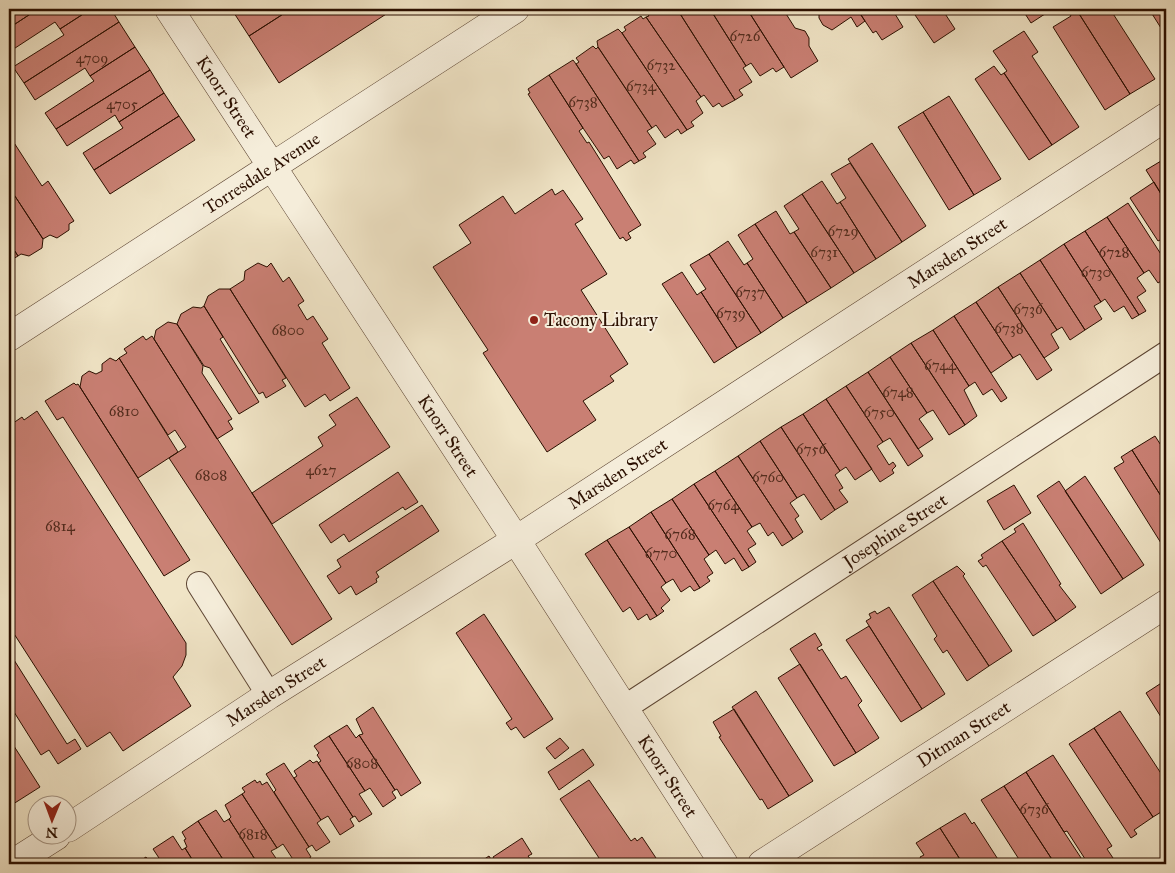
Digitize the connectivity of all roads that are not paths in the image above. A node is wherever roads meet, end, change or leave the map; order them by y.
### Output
1 (169, 9) edge
2 (515, 9) edge
3 (1166, 118) edge
4 (272, 165) junction
5 (9, 336) edge
6 (1166, 354) edge
7 (516, 540) junction
8 (199, 584) dead end
9 (1166, 604) edge
10 (269, 695) junction
11 (624, 708) junction
12 (78, 821) edge
13 (40, 846) edge
14 (12, 864) edge
15 (724, 864) edge
16 (762, 864) edge

1 - 4 street, Knorr Street
2 - 4 street, Torresdale Avenue
3 - 7 street, Marsden Street
4 - 5 street, Torresdale Avenue
4 - 7 street, Knorr Street
6 - 11 lane, Josephine Street
7 - 10 street, Marsden Street
7 - 11 street, Knorr Street
8 - 10 lane
9 - 16 street, Ditman Street
10 - 12 street, Marsden Street
11 - 15 street, Knorr Street
13 - 14 street

